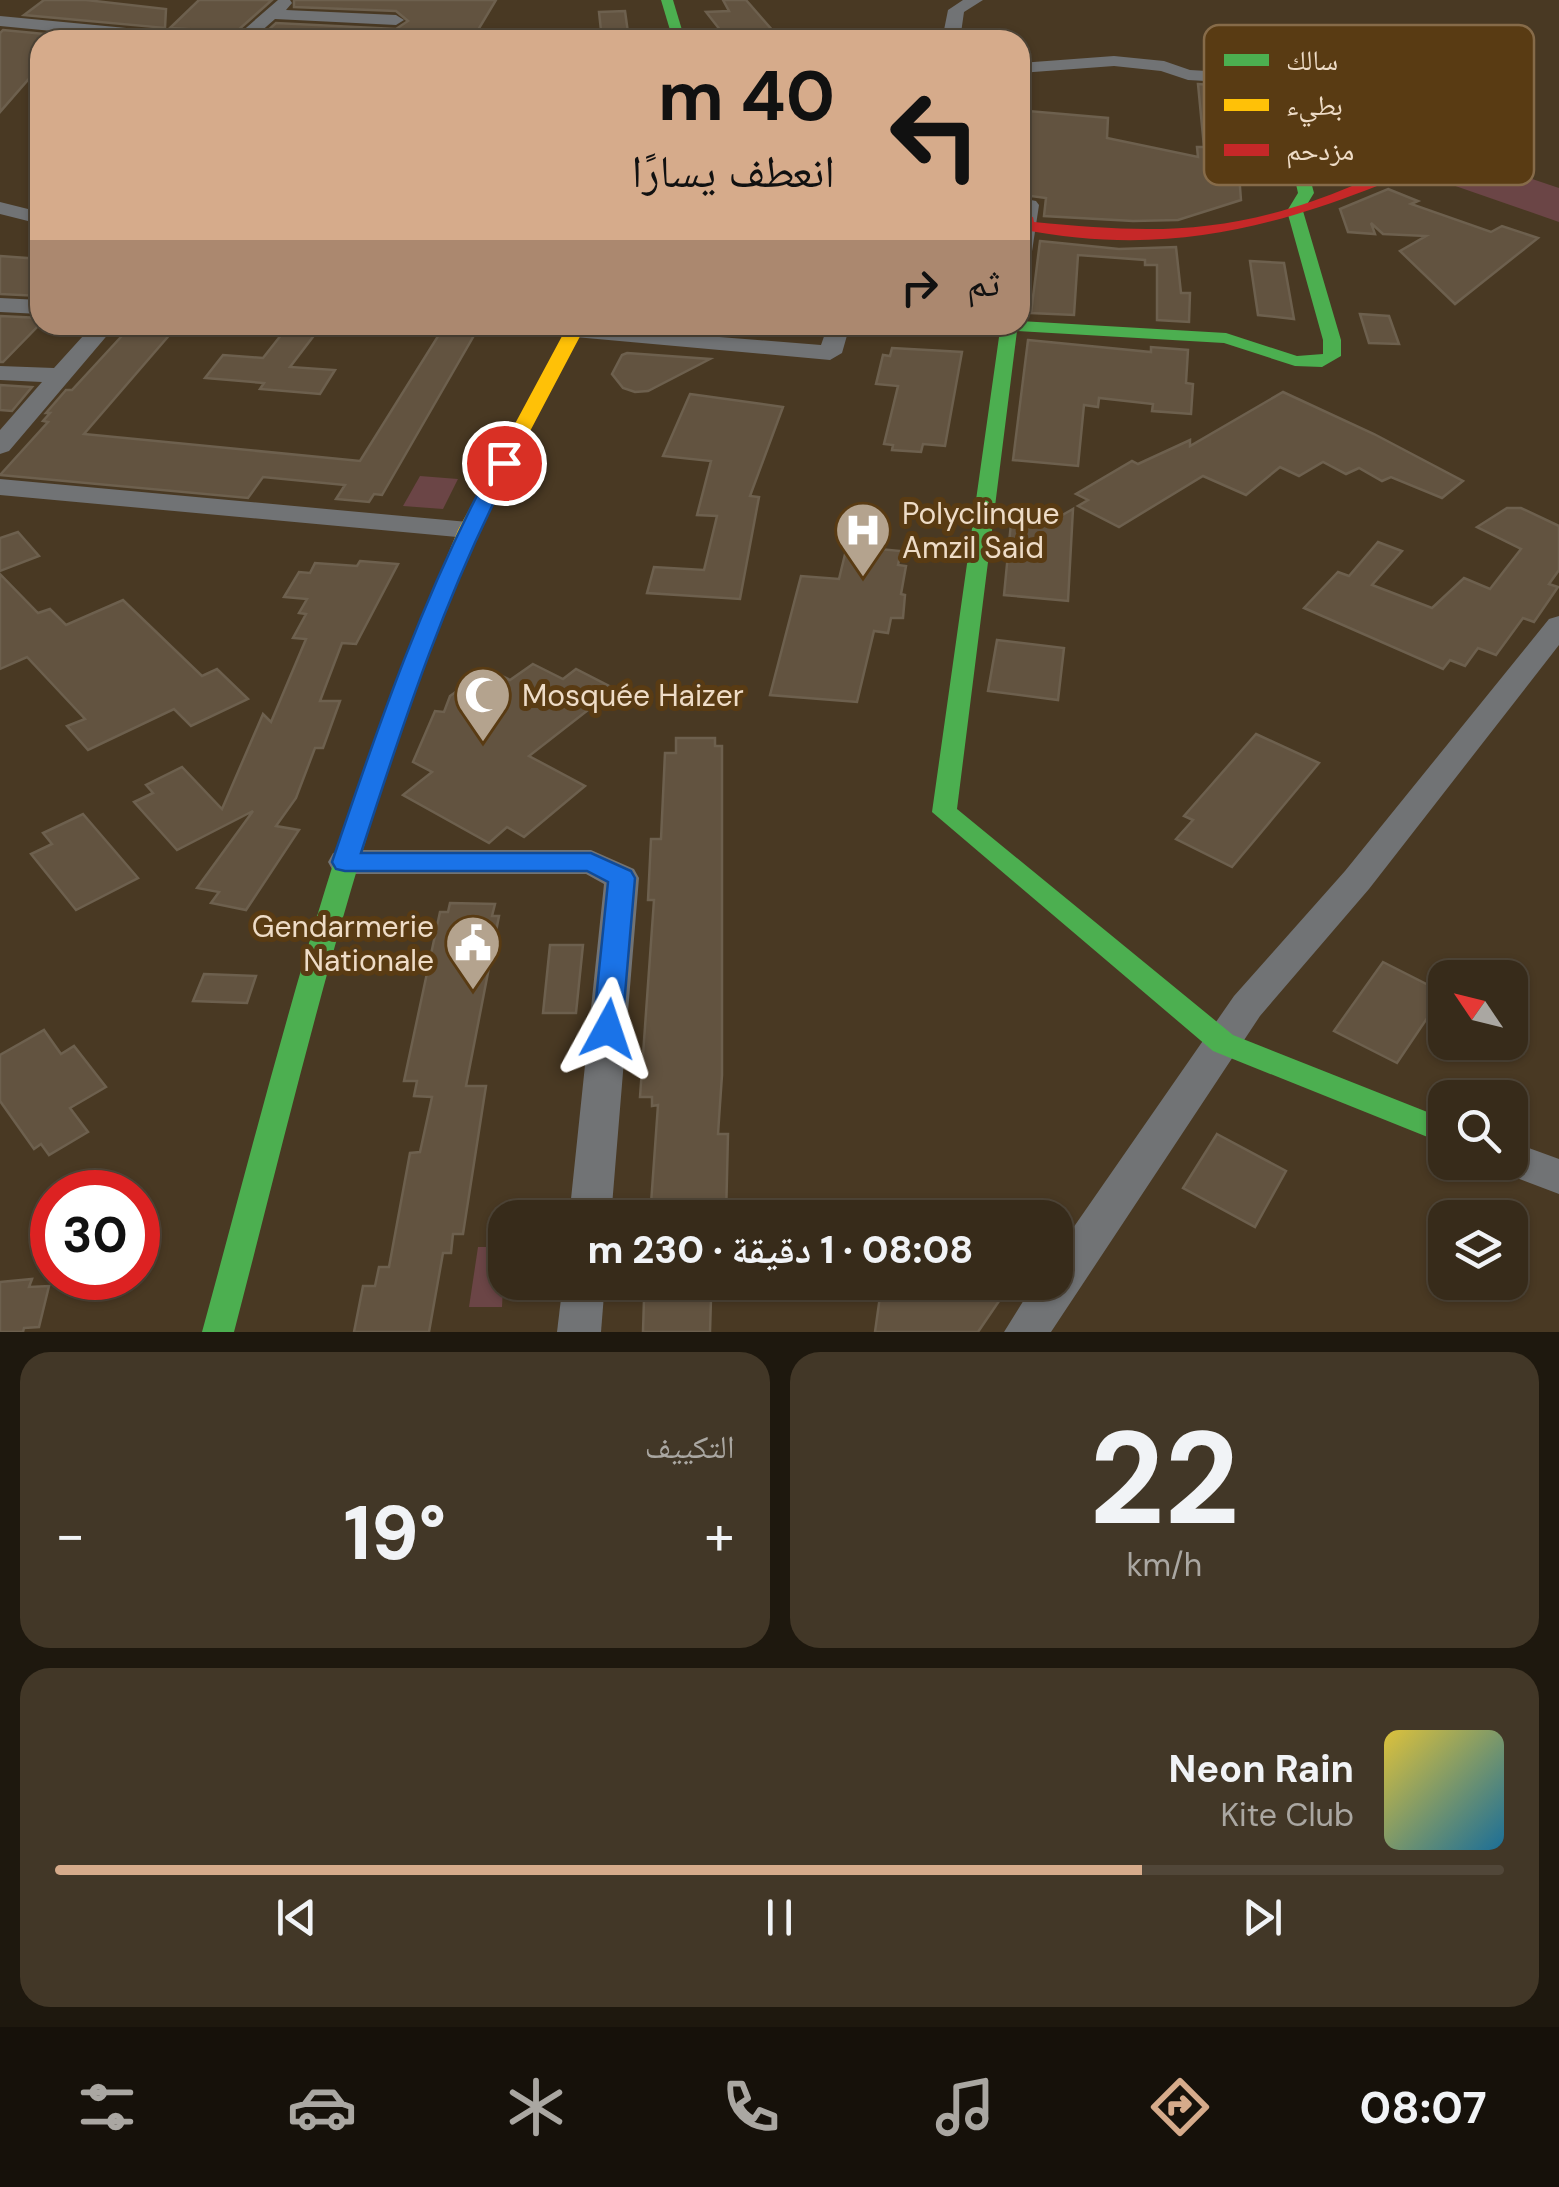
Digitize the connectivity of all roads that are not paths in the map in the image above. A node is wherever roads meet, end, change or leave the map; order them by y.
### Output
1 (288, 0) edge
2 (647, 0) edge
3 (667, 0) edge
4 (974, 0) edge
5 (271, 14) junction
6 (0, 21) edge
7 (95, 30) edge
8 (252, 30) edge
9 (388, 30) edge
10 (655, 30) edge
11 (676, 30) edge
12 (953, 30) edge
13 (1030, 67) edge
14 (1204, 76) edge
15 (1304, 185) edge
16 (1361, 185) edge
17 (1295, 211) junction
18 (25, 212) edge
19 (1030, 219) edge
20 (0, 227) edge
21 (0, 304) edge
22 (30, 306) edge
23 (1030, 326) edge
24 (97, 335) edge
25 (572, 335) edge
26 (654, 335) edge
27 (836, 335) edge
28 (1008, 335) edge
29 (0, 372) edge
30 (61, 376) junction
31 (0, 446) edge
32 (0, 487) edge
33 (468, 530) junction
34 (1559, 626) edge
35 (345, 862) junction
36 (1223, 1043) junction
37 (1428, 1125) edge
38 (1528, 1165) edge
39 (1559, 1178) edge
40 (592, 1200) edge
41 (583, 1300) edge
42 (218, 1332) edge
43 (580, 1332) edge
44 (1026, 1332) edge

1 - 5 street
2 - 10 street
3 - 11 street
4 - 12 street
5 - 8 street
5 - 9 street
6 - 7 street
13 - 14 street
15 - 17 street
16 - 17 street
17 - 19 street
17 - 23 street
18 - 20 street
21 - 22 street
24 - 30 street
25 - 33 street
26 - 27 street
28 - 36 street
29 - 30 street
30 - 31 street
32 - 33 street
33 - 35 street
34 - 36 street
35 - 40 street
35 - 42 street
36 - 37 street
36 - 44 street
38 - 39 street
41 - 43 street

